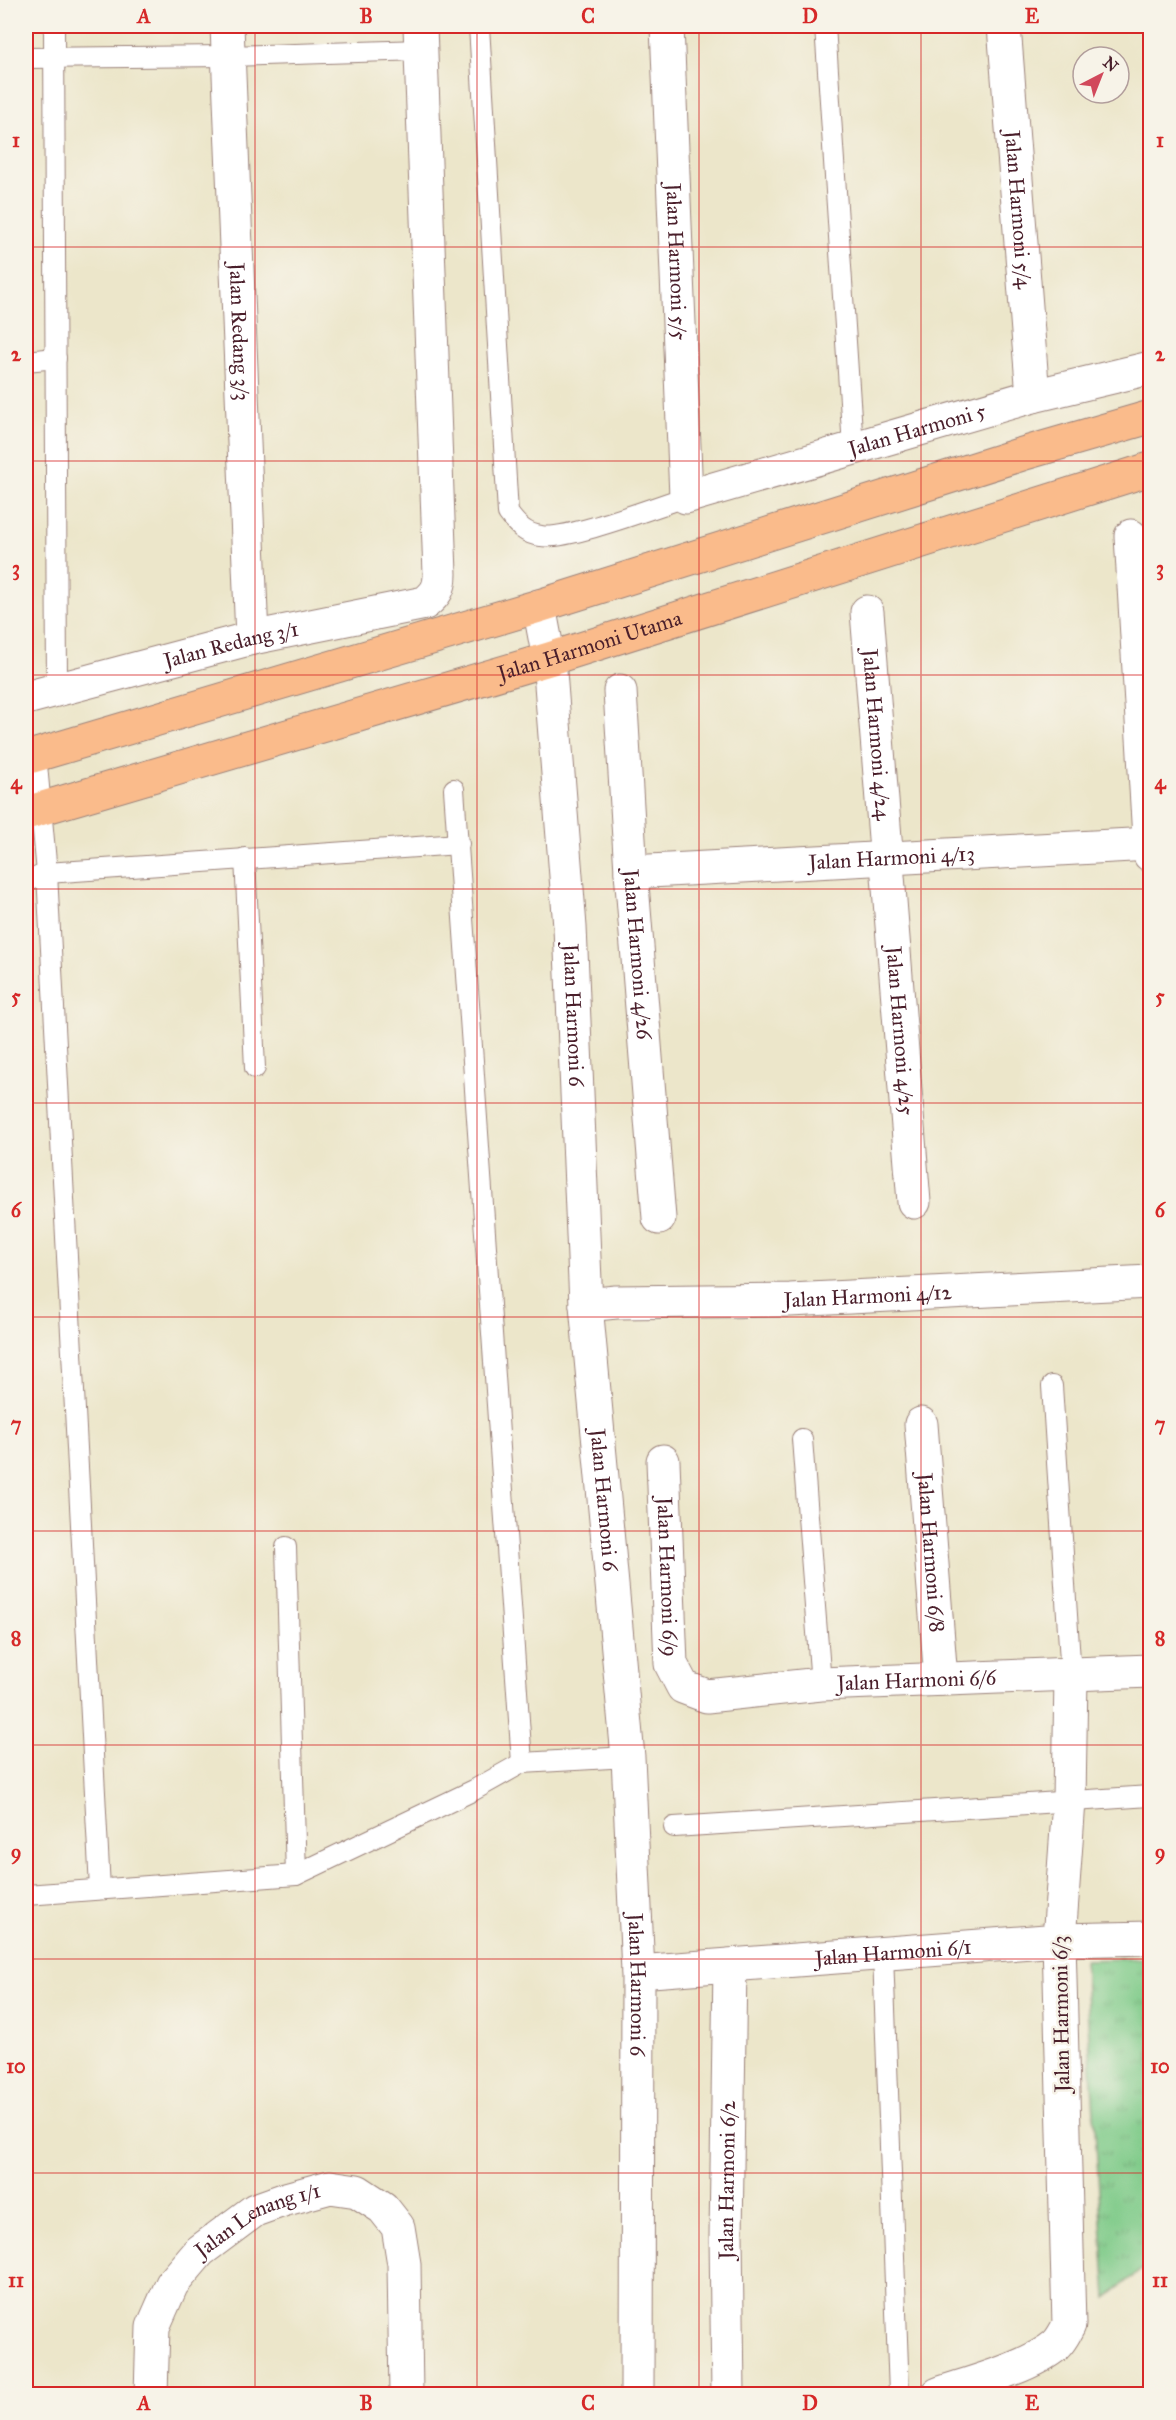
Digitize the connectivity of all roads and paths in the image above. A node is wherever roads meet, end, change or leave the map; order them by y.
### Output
1 (54, 26) edge
2 (478, 26) edge
3 (667, 26) edge
4 (825, 26) edge
5 (1004, 26) edge
6 (421, 38) edge
7 (227, 41) edge
8 (56, 57) junction
9 (26, 58) edge
10 (56, 358) junction
11 (26, 361) edge
12 (1150, 368) edge
13 (1033, 396) junction
14 (1150, 417) edge
15 (853, 447) junction
16 (1150, 469) edge
17 (686, 497) junction
18 (1131, 536) dead end
19 (539, 606) junction
20 (867, 612) dead end
21 (252, 638) junction
22 (549, 659) junction
23 (57, 690) junction
24 (620, 691) dead end
25 (26, 698) edge
26 (31, 756) edge
27 (454, 789) dead end
28 (34, 810) edge
29 (459, 844) junction
30 (1150, 848) edge
31 (245, 858) junction
32 (886, 858) junction
33 (632, 872) junction
34 (47, 873) junction
35 (26, 882) edge
36 (255, 1068) dead end
37 (914, 1202) dead end
38 (658, 1218) dead end
39 (1150, 1282) edge
40 (586, 1305) junction
41 (1052, 1386) dead end
42 (921, 1424) dead end
43 (802, 1439) dead end
44 (663, 1461) dead end
45 (286, 1547) dead end
46 (1150, 1671) edge
47 (1071, 1676) junction
48 (941, 1679) junction
49 (821, 1684) junction
50 (683, 1687) joint
51 (628, 1757) junction
52 (522, 1763) junction
53 (1150, 1796) edge
54 (1069, 1801) junction
55 (674, 1827) dead end
56 (296, 1875) junction
57 (100, 1889) junction
58 (26, 1895) edge
59 (1150, 1938) edge
60 (1059, 1940) junction
61 (883, 1954) junction
62 (730, 1965) junction
63 (638, 1972) junction
64 (151, 2394) edge
65 (406, 2394) edge
66 (637, 2394) edge
67 (728, 2394) edge
68 (899, 2394) edge
69 (938, 2394) edge

1 - 8 lane
2 - 17 lane
3 - 17 street, Jalan Harmoni 5/5
4 - 15 lane
5 - 13 street, Jalan Harmoni 5/4
6 - 7 lane
6 - 21 street, Jalan Redang 3/1
7 - 8 lane
7 - 21 street, Jalan Redang 3/3
8 - 9 lane
8 - 10 lane
10 - 11 lane
10 - 23 lane
12 - 13 street, Jalan Harmoni 5
13 - 15 street, Jalan Harmoni 5
14 - 19 main road
15 - 17 street, Jalan Harmoni 5
16 - 22 main road, Jalan Harmoni Utama
18 - 30 street
19 - 22 street, Jalan Harmoni 6
19 - 26 main road
20 - 32 street, Jalan Harmoni 4/24
21 - 23 street, Jalan Redang 3/1
22 - 28 main road, Jalan Harmoni Utama
22 - 40 street, Jalan Harmoni 6
23 - 25 street, Jalan Redang 3/1
24 - 33 street, Jalan Harmoni 4/26
26 - 28 lane
27 - 29 lane
28 - 34 lane
29 - 31 lane
29 - 52 lane
30 - 32 street, Jalan Harmoni 4/13
31 - 34 lane
31 - 36 lane
32 - 33 street, Jalan Harmoni 4/13
32 - 37 street, Jalan Harmoni 4/25
33 - 38 street, Jalan Harmoni 4/26
34 - 35 lane
34 - 57 lane
39 - 40 street, Jalan Harmoni 4/12
40 - 51 street, Jalan Harmoni 6
41 - 47 lane
42 - 48 street, Jalan Harmoni 6/8
43 - 49 lane
44 - 50 street, Jalan Harmoni 6/9
45 - 56 lane
46 - 47 street, Jalan Harmoni 6/6
47 - 48 street, Jalan Harmoni 6/6
47 - 54 street, Jalan Harmoni 6/3
48 - 49 street, Jalan Harmoni 6/6
49 - 50 street, Jalan Harmoni 6/6
51 - 52 lane
51 - 63 street, Jalan Harmoni 6
52 - 56 lane
53 - 54 lane
54 - 55 lane
54 - 60 street, Jalan Harmoni 6/3
56 - 57 lane
57 - 58 lane
59 - 60 street, Jalan Harmoni 6/1
60 - 61 street, Jalan Harmoni 6/1
60 - 69 street, Jalan Harmoni 6/3
61 - 62 street, Jalan Harmoni 6/1
61 - 68 lane
62 - 63 street, Jalan Harmoni 6/1
62 - 67 street, Jalan Harmoni 6/2
63 - 66 street, Jalan Harmoni 6
64 - 65 street, Jalan Lenang 1/1

